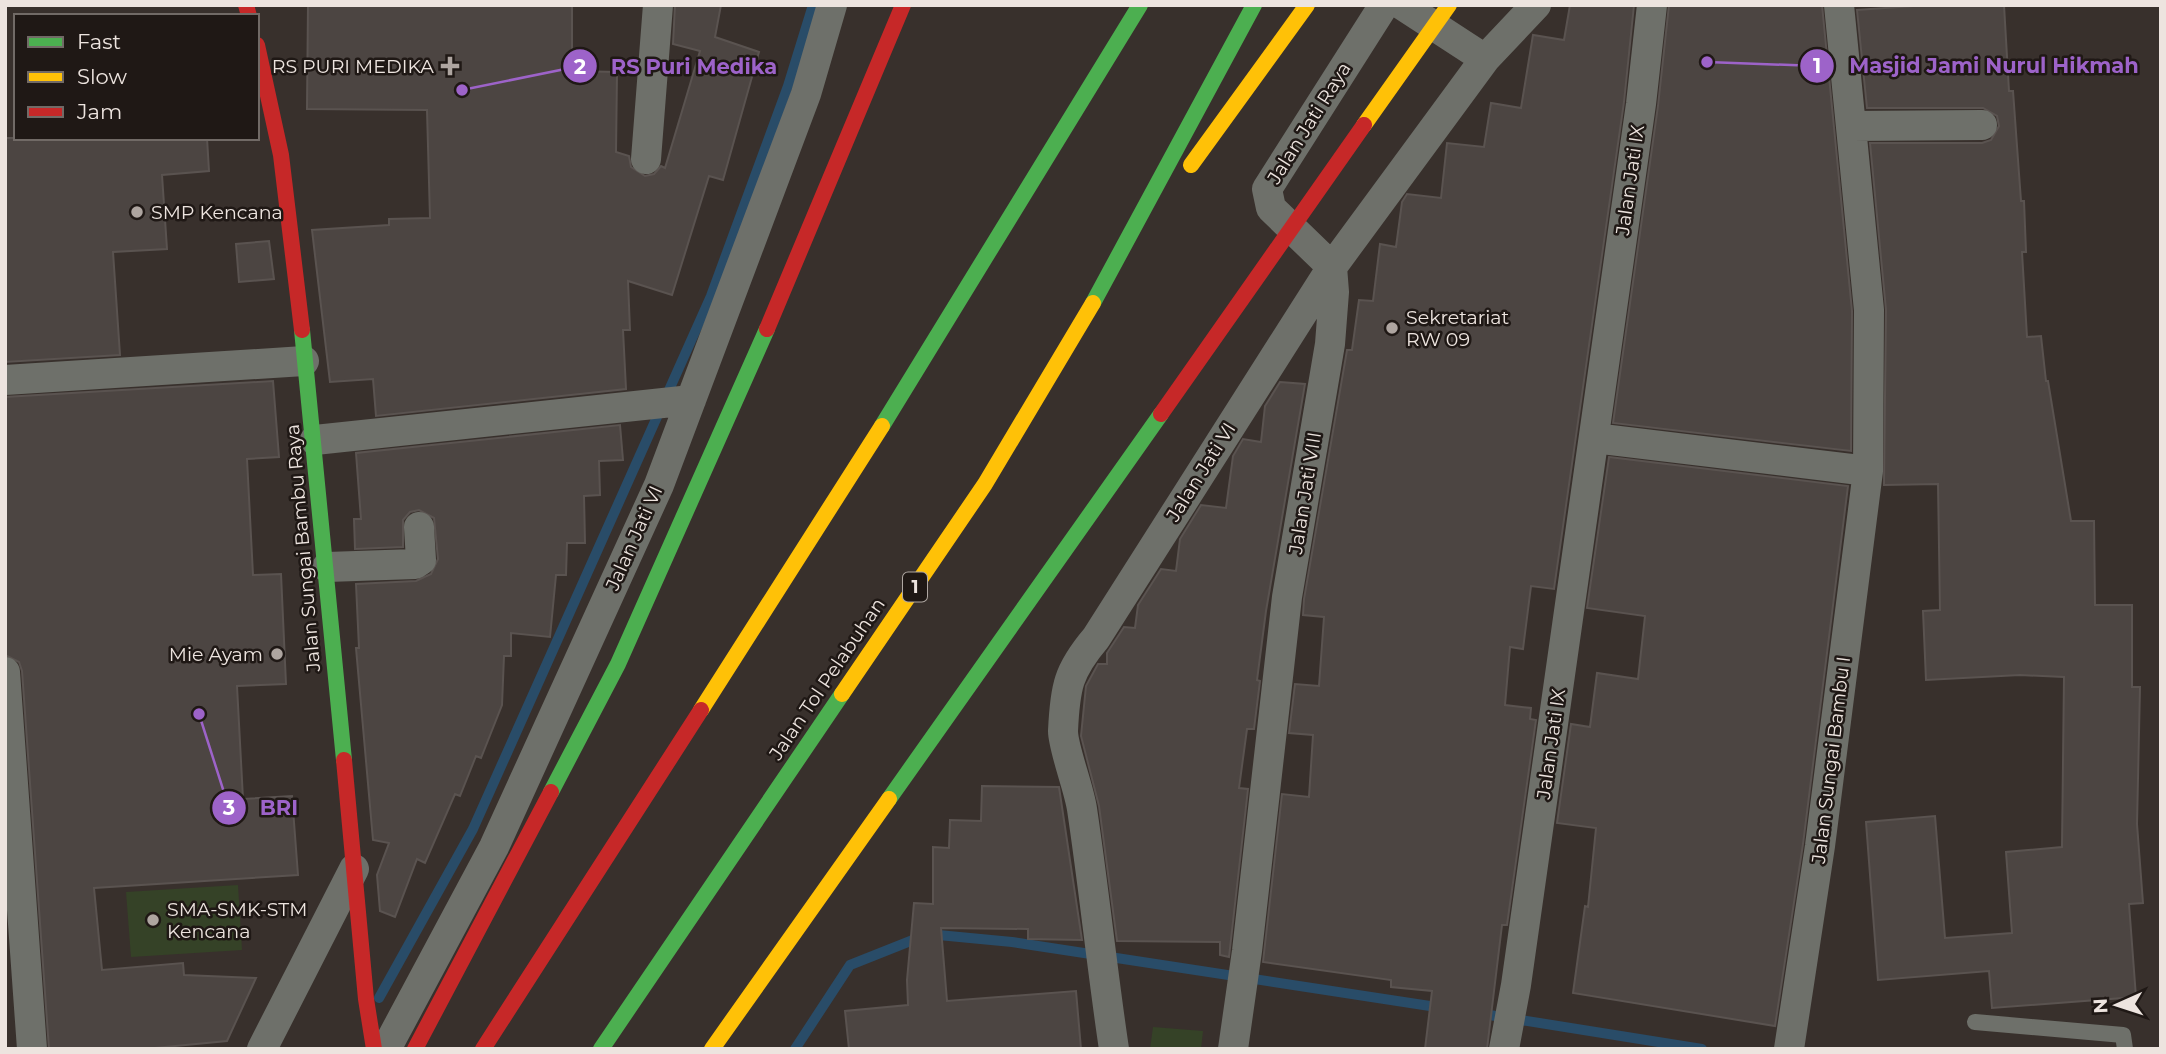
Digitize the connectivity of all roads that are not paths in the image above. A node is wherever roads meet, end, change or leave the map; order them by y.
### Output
1 (658, 5) edge
2 (832, 5) edge
3 (888, 5) edge
4 (903, 5) edge
5 (1140, 5) edge
6 (1254, 5) edge
7 (1307, 5) edge
8 (1384, 5) edge
9 (1402, 5) edge
10 (1449, 5) edge
11 (1536, 5) edge
12 (1652, 5) edge
13 (1839, 5) edge
14 (882, 52) junction
15 (259, 54) edge
16 (1485, 59) junction
17 (1983, 125) dead end
18 (1852, 126) junction
19 (646, 159) dead end
20 (1332, 267) junction
21 (1100, 292) junction
22 (304, 361) junction
23 (5, 380) edge
24 (674, 401) junction
25 (1594, 438) junction
26 (315, 440) junction
27 (1868, 471) junction
28 (419, 527) dead end
29 (327, 567) junction
30 (5, 672) edge
31 (354, 869) junction
32 (1975, 1022) dead end
33 (1505, 1044) edge
34 (377, 1045) edge
35 (1790, 1045) edge
36 (32, 1049) edge
37 (262, 1049) edge
38 (415, 1049) edge
39 (483, 1049) edge
40 (601, 1049) edge
41 (712, 1049) edge
42 (1114, 1049) edge
43 (1233, 1049) edge
44 (2124, 1049) edge

1 - 19 street
2 - 24 street, Jalan Jati VI
3 - 14 main road
4 - 14 main road
5 - 39 main road
6 - 21 main road
7 - 21 main road
8 - 20 street, Jalan Jati Raya
9 - 16 street
10 - 41 main road, bridge
11 - 16 street
12 - 25 street, Jalan Jati IX
13 - 18 street, Jalan Sungai Bambu I
14 - 38 main road
15 - 22 main road, Jalan Sungai Bambu Raya
16 - 20 street
17 - 18 street
18 - 27 street, Jalan Sungai Bambu I
20 - 42 street, Jalan Jati VI
20 - 43 street, Jalan Jati VIII
21 - 40 main road, Jalan Tol Pelabuhan / 1
22 - 23 street
22 - 26 main road, Jalan Sungai Bambu Raya
24 - 26 street
24 - 34 street, Jalan Jati VI
25 - 27 street
25 - 33 street, Jalan Jati IX
26 - 29 main road, Jalan Sungai Bambu Raya
27 - 35 street, Jalan Sungai Bambu I
28 - 29 street
29 - 31 main road, Jalan Sungai Bambu Raya
30 - 36 street
31 - 34 main road, Jalan Sungai Bambu Raya
31 - 37 street
32 - 44 lane

